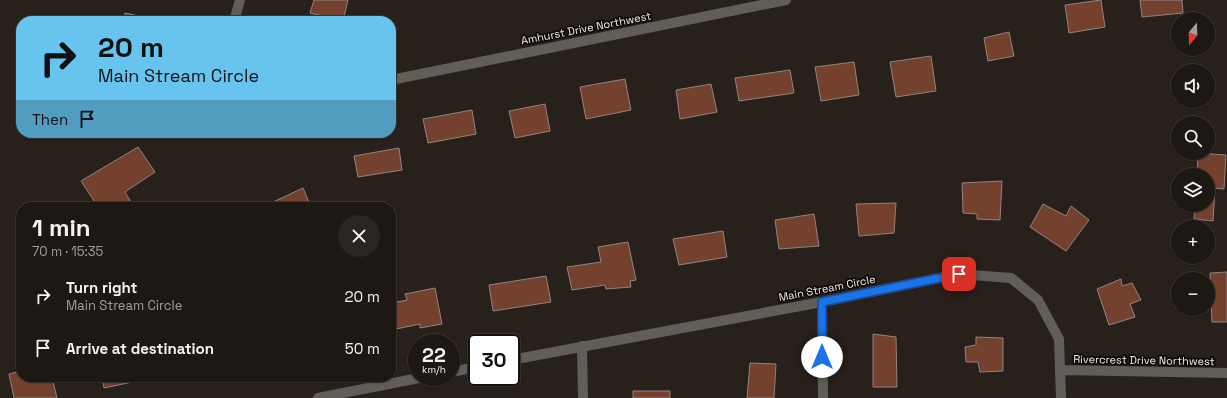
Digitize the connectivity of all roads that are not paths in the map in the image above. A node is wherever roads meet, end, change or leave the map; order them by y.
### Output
1 (240, 0) edge
2 (786, 0) edge
3 (235, 16) edge
4 (396, 79) edge
5 (822, 302) junction
6 (582, 346) junction
7 (520, 358) edge
8 (1060, 370) junction
9 (1227, 373) edge
10 (408, 381) edge
11 (348, 395) edge
12 (318, 398) edge
13 (584, 398) edge
14 (823, 398) edge
15 (1061, 398) edge

1 - 3 street
2 - 4 street, Amhurst Drive Northwest
5 - 6 street, Main Stream Circle
5 - 8 street, Main Stream Circle
5 - 14 street
6 - 7 street, Main Stream Circle
6 - 13 street
8 - 9 street, Rivercrest Drive Northwest
8 - 15 street, Main Stream Circle
10 - 11 street
11 - 12 street

